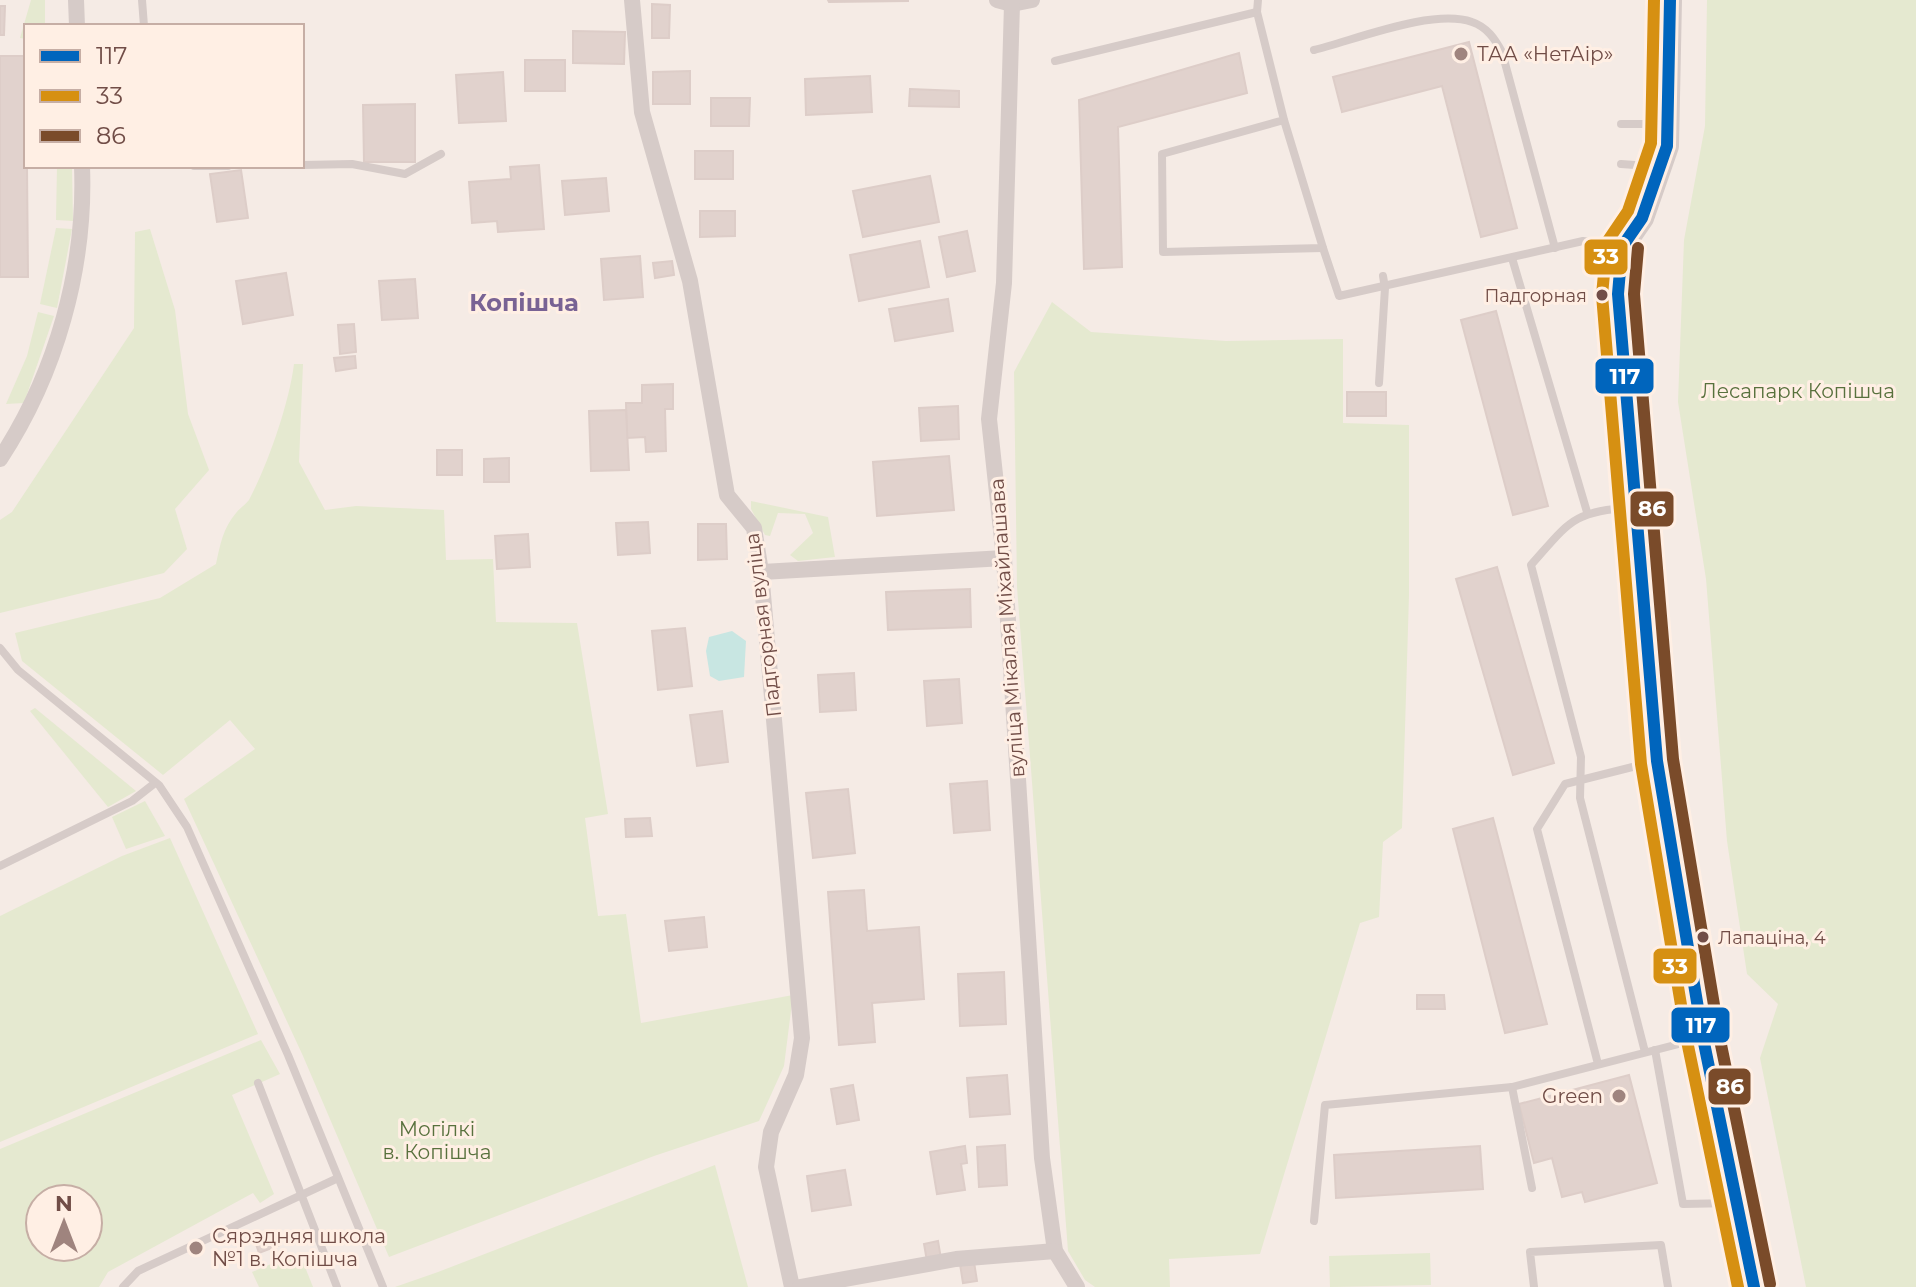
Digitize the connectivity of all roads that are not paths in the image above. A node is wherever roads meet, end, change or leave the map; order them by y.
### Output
1 (76, 0) edge
2 (142, 0) edge
3 (632, 0) edge
4 (1032, 0) edge
5 (1258, 0) edge
6 (1670, 0) edge
7 (1004, 2) edge
8 (1257, 12) junction
9 (77, 24) edge
10 (144, 24) edge
11 (1314, 50) dead end
12 (1055, 61) dead end
13 (1284, 120) junction
14 (1668, 122) junction
15 (1621, 124) dead end
16 (441, 154) dead end
17 (1621, 164) dead end
18 (304, 165) edge
19 (82, 168) edge
20 (1657, 178) junction
21 (1622, 247) junction
22 (1323, 248) junction
23 (1555, 248) junction
24 (1512, 258) junction
25 (1383, 276) dead end
26 (1385, 288) junction
27 (1379, 383) dead end
28 (0, 459) edge
29 (1634, 507) junction
30 (1587, 512) junction
31 (1004, 558) junction
32 (761, 572) junction
33 (0, 648) edge
34 (1657, 761) junction
35 (1581, 780) junction
36 (155, 783) junction
37 (0, 866) edge
38 (1703, 1038) junction
39 (1655, 1050) junction
40 (1645, 1052) junction
41 (1598, 1064) junction
42 (258, 1083) dead end
43 (1512, 1087) junction
44 (338, 1178) junction
45 (1532, 1188) dead end
46 (301, 1195) junction
47 (1737, 1203) junction
48 (1314, 1221) dead end
49 (1055, 1251) junction
50 (123, 1287) edge
51 (337, 1287) edge
52 (383, 1287) edge
53 (792, 1287) edge
54 (800, 1287) edge
55 (1077, 1287) edge
56 (1534, 1287) edge
57 (1668, 1287) edge
58 (1754, 1287) edge

1 - 9 street
2 - 10 lane
3 - 32 street, Падгорная вуліца
4 - 7 street
5 - 8 lane
6 - 14 main road
7 - 31 street, вуліца Мікалая Міхайлашава
8 - 12 lane
8 - 13 lane
11 - 23 lane
13 - 22 lane
13 - 22 lane
14 - 15 lane
14 - 20 main road
16 - 18 lane
17 - 20 lane
19 - 28 street
20 - 21 main road
21 - 23 lane
21 - 29 main road
22 - 26 lane
23 - 24 lane
24 - 26 lane
24 - 30 lane
25 - 26 lane
26 - 27 lane
29 - 30 lane
29 - 34 main road
30 - 35 lane
31 - 32 street
31 - 49 street, вуліца Мікалая Міхайлашава
32 - 53 street, Падгорная вуліца
33 - 36 lane
34 - 35 lane
34 - 38 main road
35 - 40 lane
35 - 41 lane
36 - 37 lane
36 - 44 lane
38 - 39 lane
38 - 47 main road
39 - 40 lane
39 - 47 lane
40 - 41 lane
41 - 43 lane
42 - 46 lane
43 - 45 lane
43 - 48 lane
44 - 46 lane
44 - 52 lane
46 - 50 lane
46 - 51 lane
47 - 58 main road
49 - 54 street
49 - 55 street
56 - 57 lane

